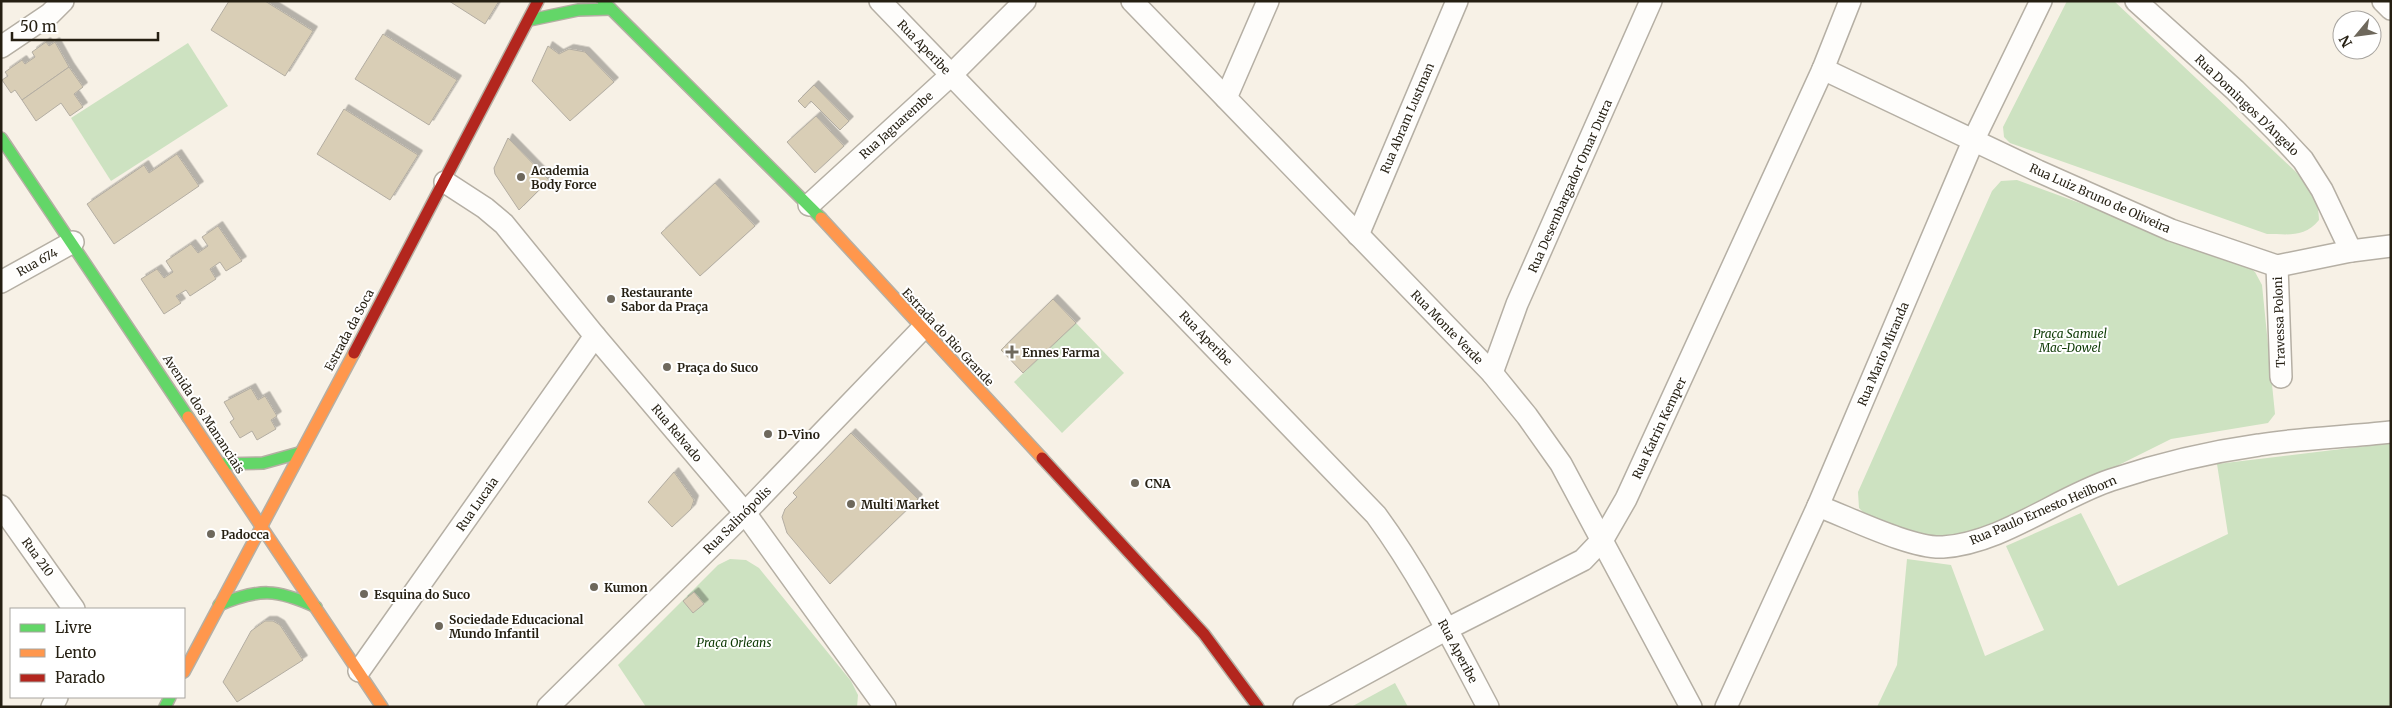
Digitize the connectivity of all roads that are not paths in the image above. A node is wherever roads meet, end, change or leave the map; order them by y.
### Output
1 (63, 1) edge
2 (538, 1) edge
3 (880, 1) edge
4 (1025, 1) edge
5 (1132, 1) edge
6 (1268, 1) edge
7 (1457, 1) edge
8 (1651, 1) edge
9 (1850, 1) edge
10 (2041, 1) edge
11 (2136, 1) edge
12 (2383, 1) edge
13 (607, 5) edge
14 (2391, 9) edge
15 (530, 20) junction
16 (1, 47) edge
17 (1823, 69) junction
18 (951, 75) junction
19 (1226, 98) junction
20 (1, 138) edge
21 (1974, 139) junction
22 (445, 182) junction
23 (809, 205) junction
24 (1358, 235) junction
25 (73, 242) junction
26 (2391, 246) edge
27 (2351, 251) junction
28 (2277, 266) junction
29 (1, 282) edge
30 (922, 329) junction
31 (595, 336) junction
32 (1492, 373) junction
33 (2281, 378) dead end
34 (2391, 432) edge
35 (299, 453) junction
36 (220, 464) junction
37 (1, 506) edge
38 (1818, 506) junction
39 (745, 513) junction
40 (261, 527) junction
41 (1603, 539) junction
42 (219, 605) junction
43 (316, 607) junction
44 (73, 608) edge
45 (1447, 629) junction
46 (185, 670) edge
47 (359, 671) junction
48 (382, 707) edge
49 (548, 707) edge
50 (885, 707) edge
51 (1258, 707) edge
52 (1304, 707) edge
53 (1488, 707) edge
54 (1691, 707) edge
55 (1726, 707) edge

1 - 16 street
2 - 15 street, Estrada da Soca
3 - 18 street, Rua Aperibe
4 - 18 street, Rua Jaguarembe
5 - 19 street, Rua Monte Verde
6 - 19 street
7 - 24 street, Rua Abram Lustman
8 - 32 street, Rua Desembargador Omar Dutra
9 - 17 street, Rua Katrin Kemper
10 - 21 street, Rua Mario Miranda
11 - 27 street, Rua Domingos D'Angelo
12 - 14 street
13 - 15 street
13 - 23 street, Estrada do Rio Grande
15 - 22 street, Estrada da Soca
17 - 21 street, Rua Luiz Bruno de Oliveira
17 - 41 street, Rua Katrin Kemper
18 - 23 street, Rua Jaguarembe
18 - 45 street, Rua Aperibe
19 - 24 street, Rua Monte Verde
20 - 25 street, Avenida dos Mananciais
21 - 28 street, Rua Luiz Bruno de Oliveira
21 - 38 street, Rua Mario Miranda
22 - 31 street, Rua Relvado
22 - 35 street, Estrada da Soca
23 - 30 street, Estrada do Rio Grande
24 - 32 street, Rua Monte Verde
25 - 29 street, Rua 674
25 - 36 street, Avenida dos Mananciais
26 - 27 street
27 - 28 street
28 - 33 street, Travessa Poloni
30 - 39 street, Rua Salinópolis
30 - 51 street, Estrada do Rio Grande
31 - 39 street, Rua Relvado
31 - 47 street, Rua Lucaia
32 - 41 street, Rua Monte Verde
34 - 38 street, Rua Paulo Ernesto Heilborn
35 - 36 street
35 - 40 street, Estrada da Soca
36 - 40 street, Avenida dos Mananciais
37 - 44 street, Rua 210
38 - 55 street, Rua Mario Miranda
39 - 49 street, Rua Salinópolis
39 - 50 street, Rua Relvado
40 - 42 street, Estrada da Soca
40 - 43 street, Avenida dos Mananciais
41 - 45 street, Rua Katrin Kemper
41 - 54 street, Rua Monte Verde
42 - 43 street
42 - 46 street, Estrada da Soca
43 - 47 street, Avenida dos Mananciais
45 - 52 street, Rua Katrin Kemper
45 - 53 street, Rua Aperibe
47 - 48 street, Avenida dos Mananciais

